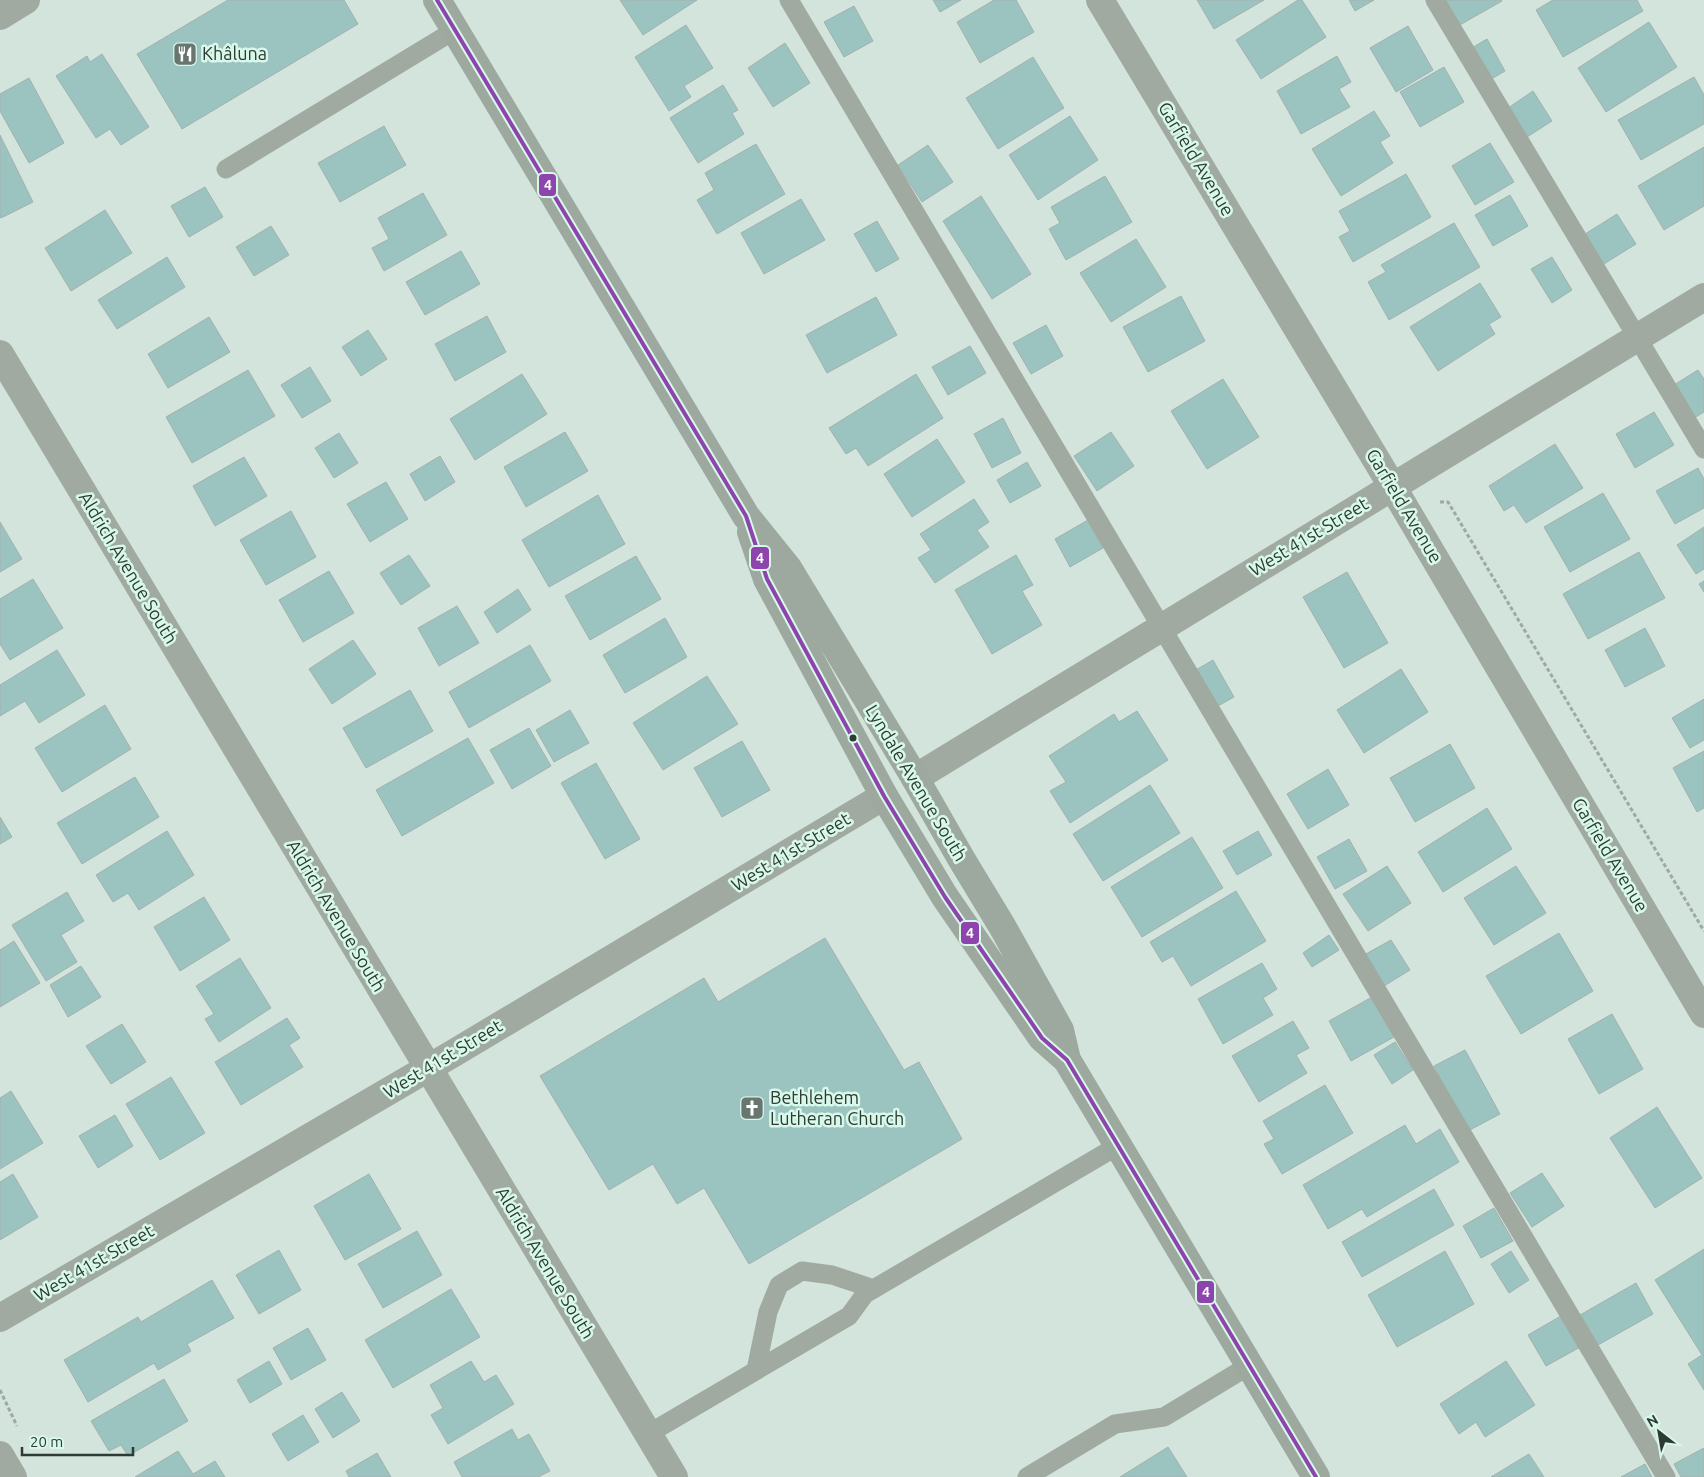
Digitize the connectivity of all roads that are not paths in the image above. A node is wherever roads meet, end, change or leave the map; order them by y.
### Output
1 (26, 0) edge
2 (437, 0) edge
3 (789, 0) edge
4 (1100, 0) edge
5 (1436, 0) edge
6 (0, 16) edge
7 (455, 30) junction
8 (226, 169) dead end
9 (1704, 297) edge
10 (1638, 337) junction
11 (0, 354) edge
12 (1704, 449) edge
13 (1392, 486) junction
14 (746, 516) junction
15 (1162, 627) junction
16 (915, 778) junction
17 (884, 796) junction
18 (1704, 1014) edge
19 (1067, 1060) junction
20 (428, 1068) junction
21 (1119, 1145) junction
22 (874, 1289) junction
23 (0, 1318) edge
24 (1250, 1365) junction
25 (756, 1370) junction
26 (648, 1434) junction
27 (0, 1455) edge
28 (13, 1477) edge
29 (674, 1477) edge
30 (1027, 1477) edge
31 (1316, 1477) edge
32 (1666, 1477) edge

1 - 6 street
2 - 7 main road, Lyndale Avenue South
3 - 15 lane
4 - 13 street, Garfield Avenue
5 - 10 lane
7 - 8 lane
7 - 14 main road, Lyndale Avenue South
9 - 10 street, West 41st Street
10 - 12 lane
10 - 13 street, West 41st Street
11 - 20 street, Aldrich Avenue South
13 - 15 street, West 41st Street
13 - 18 street, Garfield Avenue
14 - 16 main road, Lyndale Avenue South
14 - 17 main road, Lyndale Avenue South
15 - 16 street, West 41st Street
15 - 32 lane
16 - 19 main road, Lyndale Avenue South
17 - 19 main road, Lyndale Avenue South
17 - 20 street, West 41st Street
19 - 21 main road, Lyndale Avenue South
20 - 23 street, West 41st Street
20 - 26 street, Aldrich Avenue South
21 - 22 lane
21 - 24 main road, Lyndale Avenue South
22 - 25 lane
22 - 25 lane
24 - 30 lane
24 - 31 main road, Lyndale Avenue South
25 - 26 lane
26 - 29 street, Aldrich Avenue South
27 - 28 street

